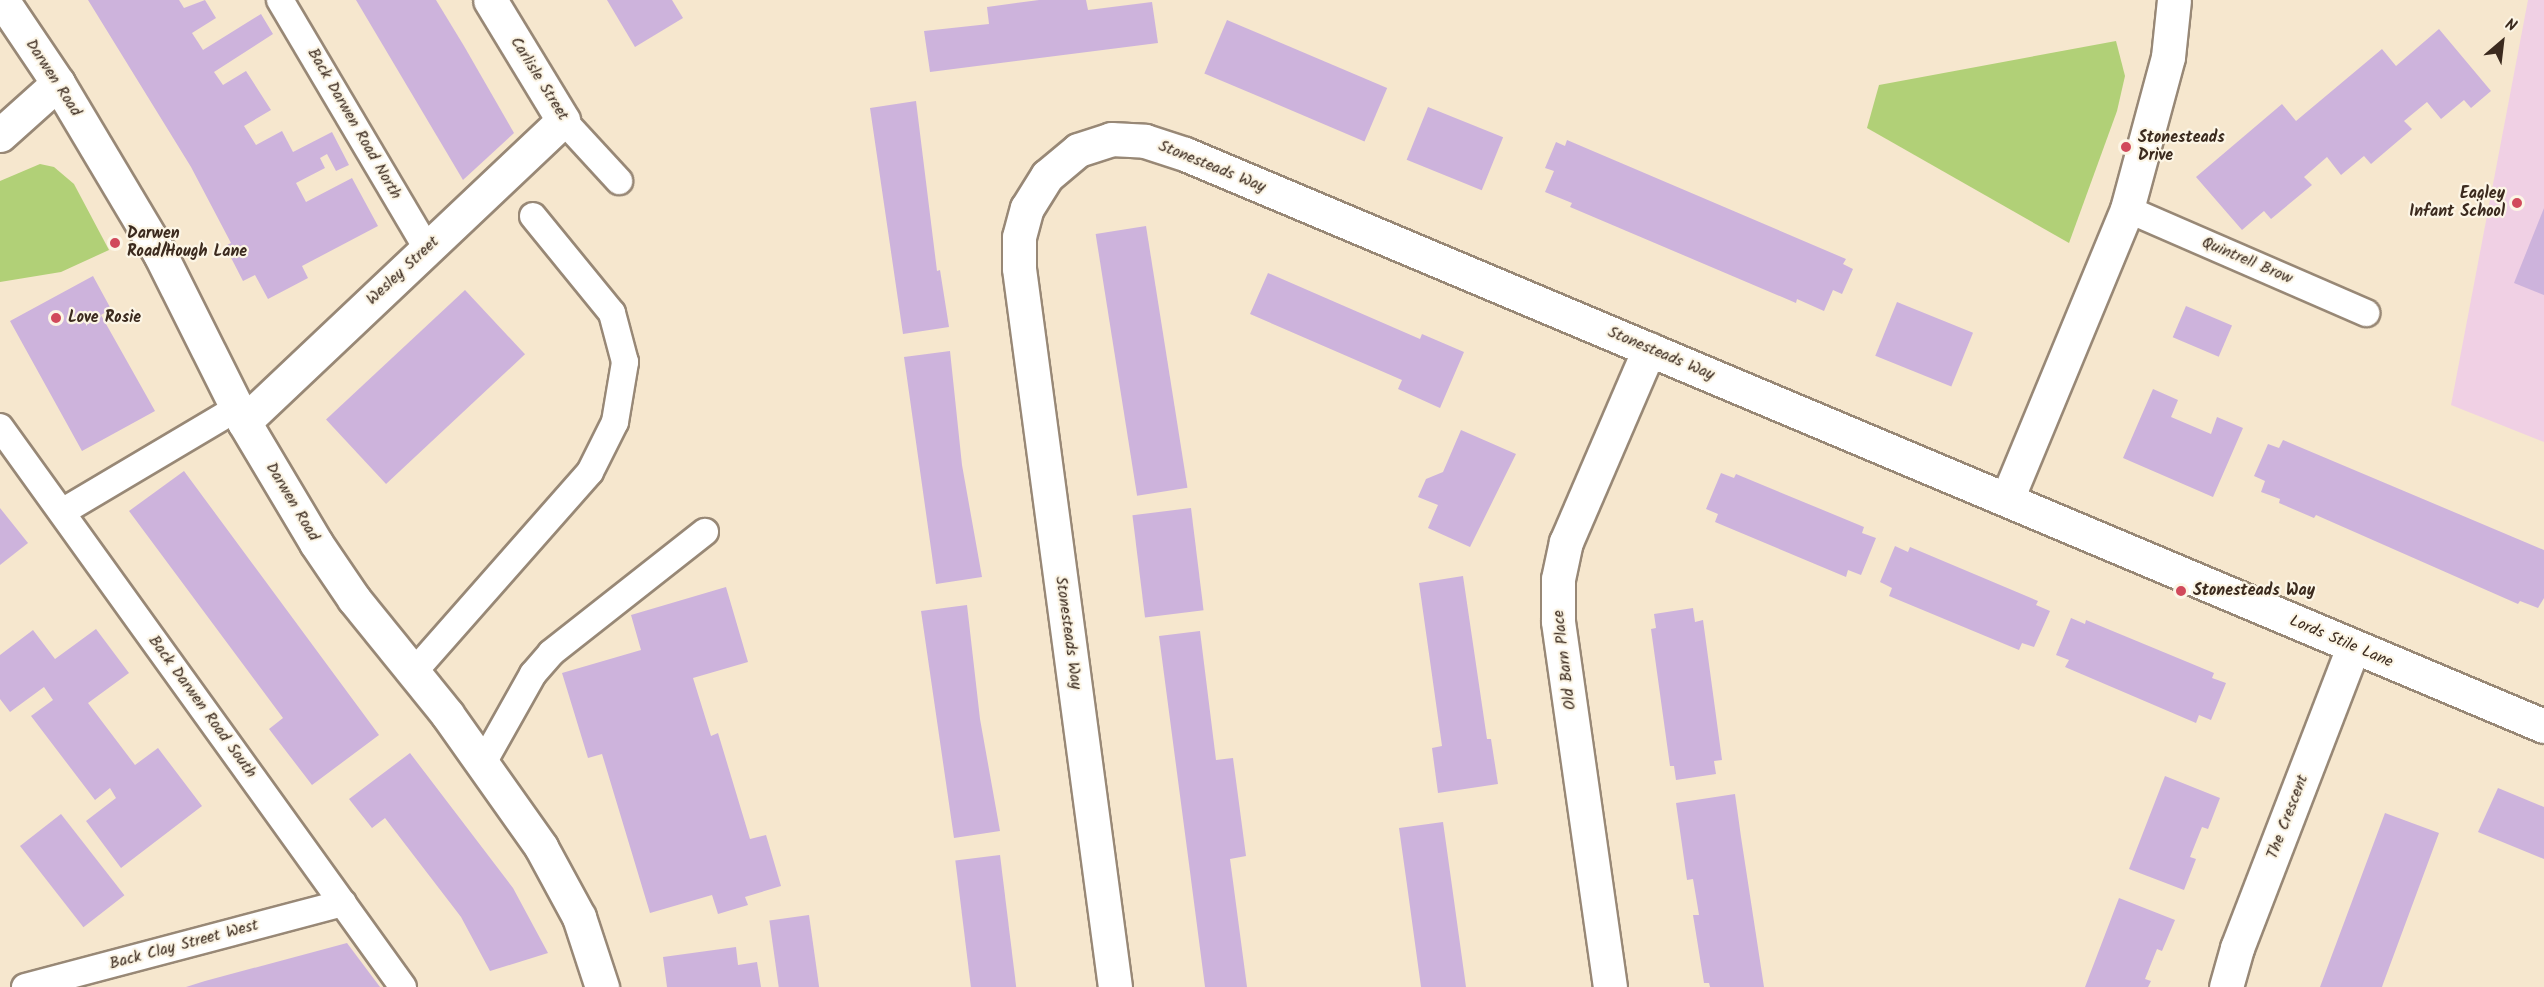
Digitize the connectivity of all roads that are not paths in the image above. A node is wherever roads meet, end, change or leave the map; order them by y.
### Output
1 (2, 0) edge
2 (280, 0) edge
3 (490, 0) edge
4 (2174, 0) edge
5 (58, 83) junction
6 (563, 120) junction
7 (0, 135) edge
8 (619, 180) dead end
9 (2127, 209) junction
10 (533, 216) dead end
11 (427, 249) junction
12 (2366, 313) dead end
13 (1649, 349) junction
14 (240, 415) junction
15 (0, 427) edge
16 (2007, 499) junction
17 (62, 512) junction
18 (705, 532) dead end
19 (2353, 647) junction
20 (412, 674) junction
21 (2544, 726) edge
22 (483, 763) junction
23 (343, 903) junction
24 (25, 987) edge
25 (403, 987) edge
26 (602, 987) edge
27 (1115, 987) edge
28 (1610, 987) edge
29 (2226, 987) edge

1 - 5 street, Darwen Road
2 - 11 lane, Back Darwen Road North
3 - 6 street, Carlisle Street
4 - 9 street
5 - 7 street
5 - 14 street, Darwen Road
6 - 8 lane, Carlisle Street
6 - 11 street, Wesley Street
9 - 12 lane, Quintrell Brow
9 - 16 street
10 - 20 lane
11 - 14 street, Wesley Street
13 - 16 street, Stonesteads Way
13 - 27 street, Stonesteads Way
13 - 28 street, Old Barn Place
14 - 17 lane
14 - 20 street, Darwen Road
15 - 17 lane, Back Darwen Road South
16 - 19 street, Lords Stile Lane
17 - 23 lane, Back Darwen Road South
18 - 22 lane
19 - 21 street, Lords Stile Lane
19 - 29 street, The Crescent
20 - 22 street, Darwen Road
22 - 26 street, Darwen Road
23 - 24 lane, Back Clay Street West
23 - 25 lane, Back Darwen Road South

